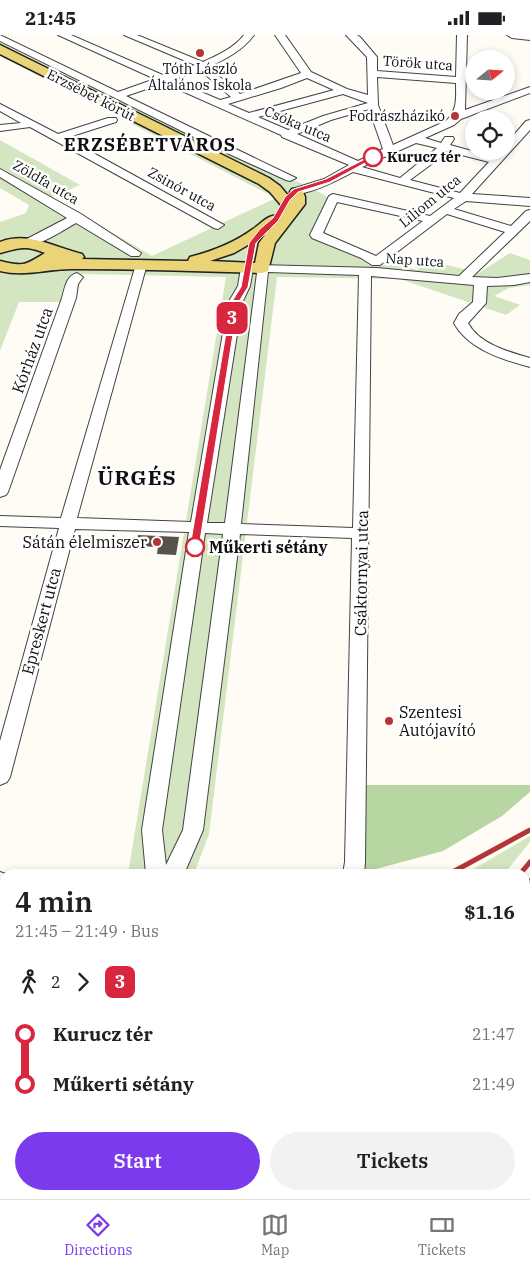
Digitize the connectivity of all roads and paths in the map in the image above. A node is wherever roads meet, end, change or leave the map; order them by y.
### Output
1 (18, 35) edge
2 (66, 35) edge
3 (128, 35) edge
4 (249, 35) edge
5 (280, 35) edge
6 (351, 35) edge
7 (462, 35) edge
8 (512, 35) edge
9 (530, 37) edge
10 (1, 42) edge
11 (203, 66) junction
12 (307, 74) junction
13 (373, 74) junction
14 (163, 80) junction
15 (462, 80) junction
16 (530, 90) edge
17 (343, 91) junction
18 (118, 95) junction
19 (238, 98) junction
20 (372, 102) junction
21 (218, 104) junction
22 (0, 107) edge
23 (456, 116) junction
24 (247, 117) junction
25 (112, 120) dead end
26 (30, 124) junction
27 (0, 127) edge
28 (528, 130) edge
29 (286, 135) junction
30 (56, 138) junction
31 (415, 139) junction
32 (515, 142) edge
33 (444, 148) junction
34 (388, 150) junction
35 (497, 161) joint
36 (354, 166) junction
37 (235, 167) junction
38 (0, 172) edge
39 (328, 181) junction
40 (401, 182) junction
41 (290, 191) junction
42 (462, 197) junction
43 (530, 202) edge
44 (445, 210) junction
45 (530, 214) edge
46 (77, 217) junction
47 (432, 220) junction
48 (218, 225) dead end
49 (263, 230) junction
50 (511, 230) junction
51 (27, 242) junction
52 (0, 248) edge
53 (48, 249) junction
54 (138, 259) junction
55 (168, 265) junction
56 (0, 266) edge
57 (38, 266) junction
58 (255, 268) junction
59 (373, 269) junction
60 (76, 277) dead end
61 (530, 278) edge
62 (462, 279) junction
63 (481, 281) junction
64 (530, 363) edge
65 (0, 493) edge
66 (0, 521) edge
67 (68, 523) junction
68 (198, 528) junction
69 (232, 529) junction
70 (361, 533) junction
71 (0, 777) edge
72 (154, 845) junction
73 (186, 847) junction
74 (156, 869) edge
75 (175, 869) edge
76 (354, 869) edge

1 - 10 street
2 - 14 street, Csóka utca
3 - 11 street
4 - 11 street
5 - 12 street
6 - 13 street
7 - 15 street
8 - 9 street
10 - 18 street
10 - 37 main road, Erzsébet körút
11 - 14 street
11 - 19 street
12 - 17 street
12 - 19 street
13 - 15 street, Török utca
13 - 20 street
14 - 18 street
14 - 21 street, Csóka utca
15 - 23 street
16 - 23 street
17 - 20 street
17 - 24 street
18 - 41 street
19 - 21 street
20 - 29 street
20 - 34 street
21 - 24 street, Csóka utca
22 - 26 street, Zsinór utca
23 - 31 street
23 - 33 street
24 - 29 street, Csóka utca
25 - 30 street
26 - 27 street
26 - 30 street, Zsinór utca
28 - 32 street, Liliom utca
29 - 36 street, Csóka utca
30 - 48 street, Zsinór utca
31 - 33 street
31 - 34 street
33 - 35 street
33 - 40 street
34 - 36 street
35 - 42 street, Liliom utca
36 - 39 street
36 - 40 street, Csóka utca
37 - 41 main road, Erzsébet körút
37 - 41 main road, Erzsébet körút
38 - 46 street, Zöldfa utca
39 - 41 street
39 - 41 street
40 - 42 street, Csóka utca
41 - 49 main road
41 - 58 main road
42 - 43 street, Csóka utca
42 - 44 street, Liliom utca
44 - 47 street, Liliom utca
44 - 50 street
45 - 50 street
46 - 51 street, Zöldfa utca
46 - 53 street, Zöldfa utca
46 - 54 street, Zöldfa utca
47 - 59 street, Liliom utca
47 - 59 street
49 - 55 main road
49 - 58 main road
50 - 62 street
51 - 52 main road
51 - 53 main road
53 - 54 main road
53 - 57 main road
54 - 55 main road
54 - 57 main road
54 - 67 street, Epreskert utca
55 - 58 main road
56 - 57 main road
58 - 59 street
58 - 68 street
58 - 69 street
59 - 62 street, Nap utca
59 - 70 street, Csáktornyai utca
60 - 65 street, Kórház utca
61 - 63 street, Nap utca
62 - 63 street, Nap utca
63 - 64 street
66 - 67 street
67 - 68 street
67 - 71 street, Epreskert utca
68 - 69 street
68 - 72 street
69 - 70 street
69 - 73 street
70 - 76 street, Csáktornyai utca
72 - 73 street
72 - 74 street
73 - 75 street

